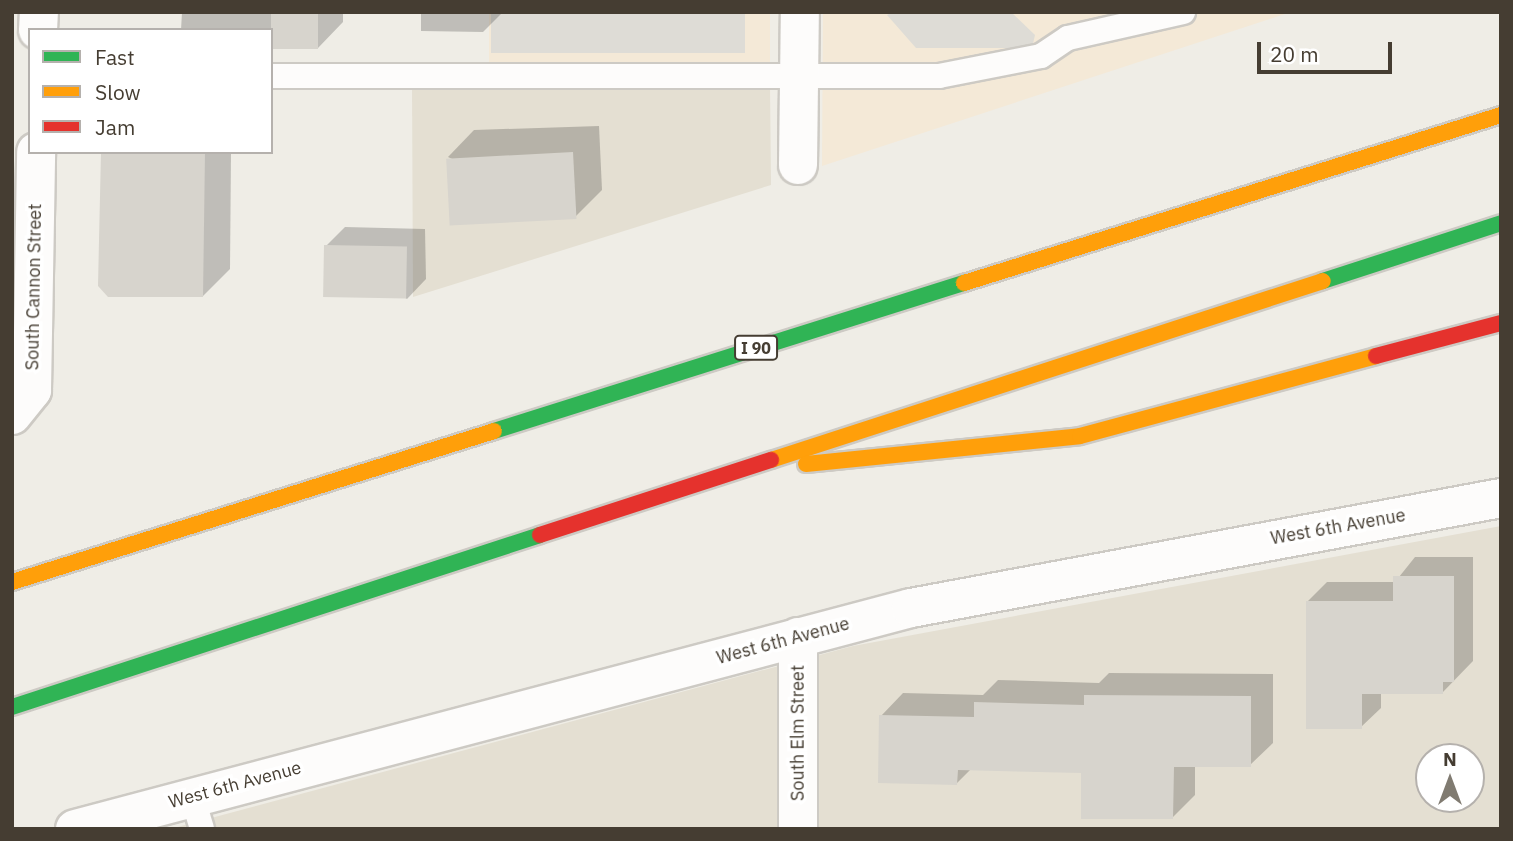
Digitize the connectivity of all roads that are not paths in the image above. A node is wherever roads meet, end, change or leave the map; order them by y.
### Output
1 (800, 12) edge
2 (1183, 12) edge
3 (273, 76) edge
4 (799, 78) junction
5 (1501, 115) edge
6 (36, 154) edge
7 (799, 165) dead end
8 (1501, 223) edge
9 (1501, 324) edge
10 (12, 415) edge
11 (731, 471) junction
12 (1501, 498) edge
13 (12, 582) edge
14 (798, 637) junction
15 (12, 708) edge
16 (197, 813) edge
17 (75, 829) edge
18 (798, 829) edge

1 - 4 street
2 - 4 lane
3 - 4 lane
4 - 7 street
5 - 13 highway, I 90
6 - 10 street, South Cannon Street
8 - 11 highway
9 - 11 highway
11 - 15 highway
12 - 14 street, West 6th Avenue
14 - 16 street, West 6th Avenue
14 - 18 street, South Elm Street
16 - 17 street, West 6th Avenue

